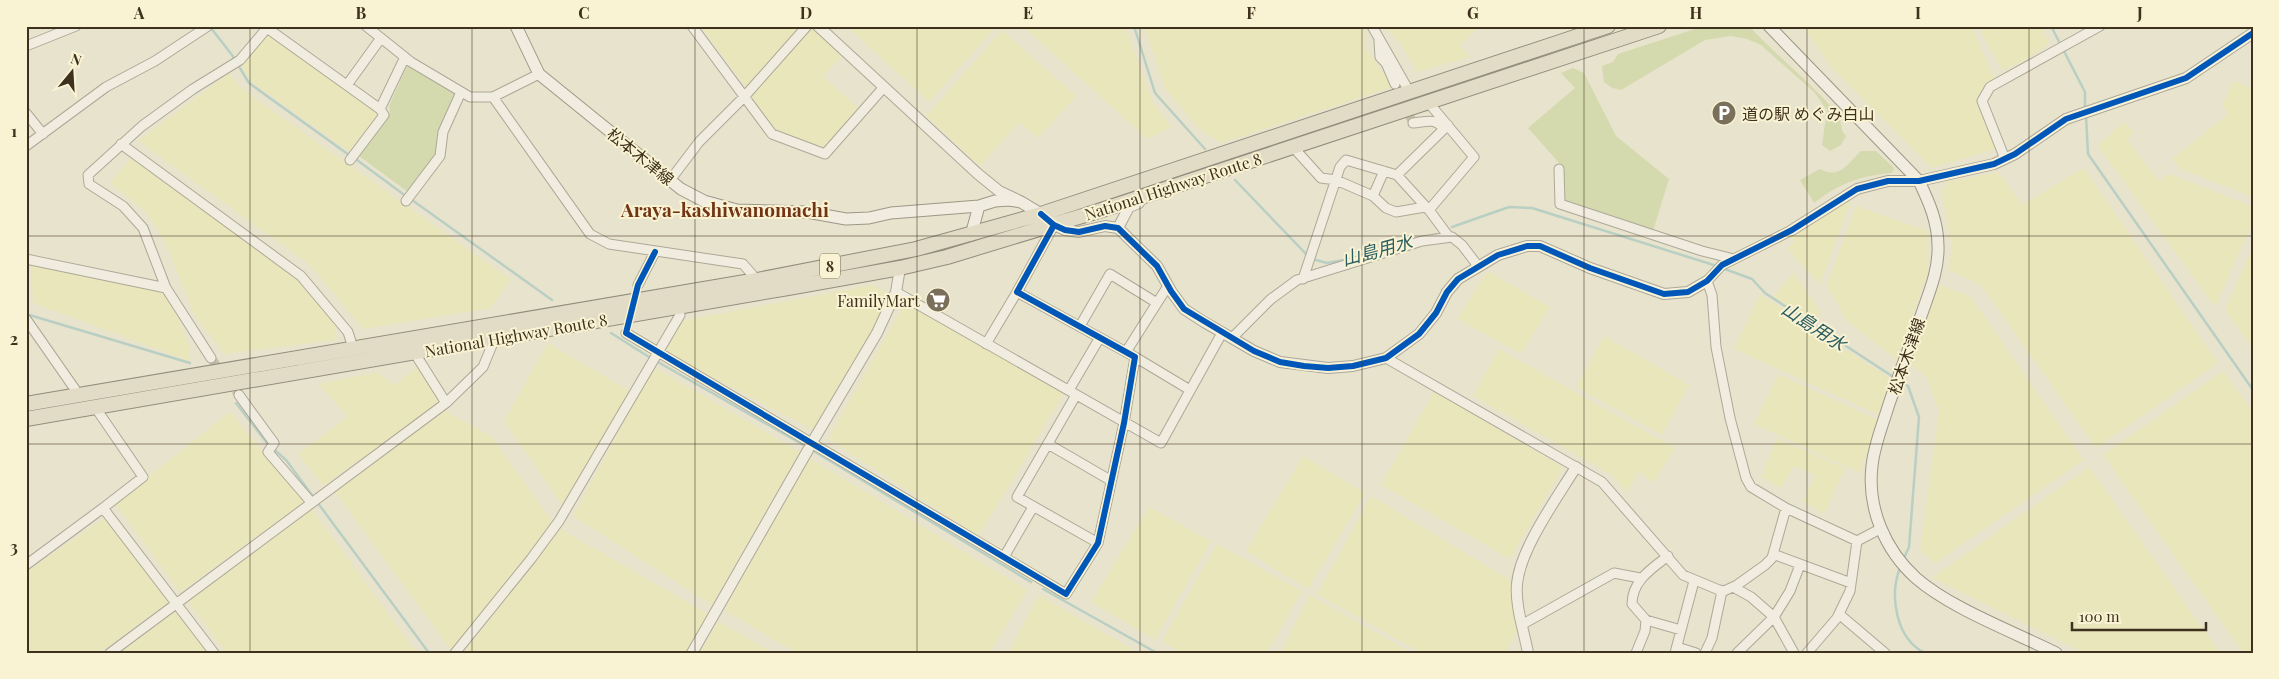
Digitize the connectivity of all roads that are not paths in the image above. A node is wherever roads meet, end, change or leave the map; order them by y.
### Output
1 (76, 26) edge
2 (366, 26) edge
3 (516, 26) edge
4 (692, 26) edge
5 (807, 26) edge
6 (818, 26) edge
7 (1372, 26) edge
8 (1608, 26) edge
9 (1659, 26) edge
10 (1769, 26) edge
11 (2100, 26) edge
12 (266, 27) edge
13 (205, 28) edge
14 (2253, 33) edge
15 (382, 38) junction
16 (1379, 38) junction
17 (26, 46) edge
18 (405, 57) junction
19 (539, 74) junction
20 (1395, 84) tunnel mouth
21 (348, 85) junction
22 (884, 87) junction
23 (461, 92) junction
24 (1408, 92) junction
25 (493, 97) junction
26 (744, 97) junction
27 (1428, 102) junction
28 (380, 108) junction
29 (26, 114) edge
30 (1413, 123) dead end
31 (1446, 127) junction
32 (43, 134) junction
33 (121, 144) junction
34 (26, 146) edge
35 (1293, 146) junction
36 (2005, 159) junction
37 (350, 160) dead end
38 (1559, 169) dead end
39 (1384, 171) junction
40 (1397, 175) junction
41 (1204, 176) junction
42 (671, 179) junction
43 (1336, 180) junction
44 (1919, 181) junction
45 (1373, 196) junction
46 (406, 201) dead end
47 (1022, 202) junction
48 (979, 206) junction
49 (1428, 209) junction
50 (1041, 214) junction
51 (1054, 225) junction
52 (1118, 228) junction
53 (1792, 230) joint
54 (971, 235) junction
55 (1449, 237) junction
56 (656, 252) junction
57 (26, 259) edge
58 (1734, 259) junction
59 (1478, 266) junction
60 (900, 268) junction
61 (1303, 279) junction
62 (757, 280) junction
63 (1707, 281) junction
64 (638, 285) tunnel mouth
65 (1168, 286) junction
66 (166, 288) junction
67 (896, 292) junction
68 (1017, 292) junction
69 (1157, 304) junction
70 (678, 307) junction
71 (26, 319) edge
72 (1080, 326) junction
73 (626, 333) dead end
74 (1222, 333) junction
75 (495, 338) junction
76 (1232, 338) junction
77 (1099, 339) junction
78 (986, 344) junction
79 (353, 348) junction
80 (414, 352) junction
81 (657, 352) junction
82 (1126, 352) junction
83 (1135, 357) junction
84 (211, 358) tunnel mouth
85 (1386, 358) junction
86 (1190, 390) junction
87 (1072, 392) junction
88 (79, 395) junction
89 (239, 395) tunnel mouth
90 (446, 403) junction
91 (26, 404) edge
92 (95, 408) junction
93 (26, 420) edge
94 (1124, 423) junction
95 (1048, 444) junction
96 (810, 447) junction
97 (1576, 467) junction
98 (1110, 480) junction
99 (314, 500) junction
100 (1033, 507) junction
101 (103, 508) junction
102 (1786, 508) junction
103 (1880, 529) junction
104 (1857, 541) junction
105 (1098, 543) junction
106 (1773, 554) junction
107 (1004, 556) junction
108 (1668, 556) junction
109 (26, 565) edge
110 (1800, 565) junction
111 (1640, 578) junction
112 (1694, 581) junction
113 (1851, 583) junction
114 (1732, 587) junction
115 (1722, 591) junction
116 (176, 604) junction
117 (1839, 614) junction
118 (1774, 617) junction
119 (1646, 620) junction
120 (1523, 624) junction
121 (1681, 630) junction
122 (1676, 650) edge
123 (110, 653) edge
124 (214, 653) edge
125 (455, 653) edge
126 (692, 653) edge
127 (1528, 653) edge
128 (1636, 653) edge
129 (1696, 653) edge
130 (1705, 653) edge
131 (1737, 653) edge
132 (1794, 653) edge
133 (1807, 653) edge
134 (1885, 653) edge
135 (2056, 653) edge

1 - 17 street
2 - 15 street
3 - 19 main road, 松本木津線
4 - 26 street
5 - 26 street
6 - 22 street
7 - 16 street
8 - 24 highway, National Highway Route 8 / 8
9 - 27 highway, National Highway Route 8 / 8
10 - 44 main road, 松本木津線
11 - 36 street
12 - 21 street
12 - 33 street
13 - 32 street
14 - 36 street
15 - 18 street
15 - 21 street
16 - 20 street
16 - 24 street
18 - 23 street
18 - 28 street
19 - 25 street
19 - 42 main road, 松本木津線
21 - 28 street
22 - 26 street
22 - 47 street
23 - 25 street
23 - 46 street
24 - 50 highway, National Highway Route 8 / 8
25 - 56 street
26 - 42 street
27 - 31 street
27 - 35 highway, National Highway Route 8 / 8
28 - 37 street
29 - 32 street
30 - 31 street
31 - 40 street
31 - 49 street
32 - 34 street
33 - 66 street
33 - 79 street
35 - 41 highway, National Highway Route 8 / 8
35 - 43 street
36 - 44 street
38 - 58 street
39 - 40 street
39 - 43 street
39 - 45 street
40 - 49 street
41 - 51 highway, National Highway Route 8 / 8
41 - 52 street
42 - 48 main road, 松本木津線
43 - 45 street
43 - 61 street
44 - 53 street
44 - 103 main road, 松本木津線
45 - 49 street
47 - 48 main road, 松本木津線
47 - 50 main road, 松本木津線
48 - 54 main road
49 - 55 street
50 - 51 street
50 - 54 highway, National Highway Route 8 / 8
51 - 52 street
51 - 60 highway, National Highway Route 8 / 8
51 - 68 street
52 - 65 street
53 - 58 street
54 - 62 highway, National Highway Route 8 / 8
55 - 59 street
55 - 61 street
56 - 62 street
56 - 64 street
57 - 66 street
58 - 63 street
59 - 63 street
59 - 85 street
60 - 67 street
60 - 70 highway, National Highway Route 8 / 8
61 - 76 street
62 - 79 highway, National Highway Route 8 / 8
63 - 102 street
65 - 69 street
65 - 74 street
66 - 84 street
67 - 78 street
67 - 96 street
68 - 72 street
68 - 78 street
69 - 72 street
69 - 82 street
70 - 75 highway, National Highway Route 8 / 8
70 - 81 street
71 - 88 street
72 - 77 street
73 - 81 street
74 - 76 street
74 - 86 street
75 - 80 highway, National Highway Route 8 / 8
75 - 90 street
76 - 85 street
77 - 82 street
77 - 87 street
78 - 87 street
79 - 88 highway, National Highway Route 8 / 8
80 - 90 street
80 - 92 highway, National Highway Route 8 / 8
81 - 96 street
81 - 125 street
82 - 83 street
83 - 86 street
83 - 94 street
85 - 97 street
86 - 94 street
87 - 94 street
87 - 95 street
88 - 91 highway, National Highway Route 8 / 8
89 - 99 street
90 - 99 street
92 - 93 highway, National Highway Route 8 / 8
92 - 101 street
94 - 98 street
95 - 98 street
95 - 100 street
96 - 107 street
96 - 126 street
97 - 108 street
97 - 120 street
98 - 105 street
99 - 116 street
100 - 105 street
100 - 107 street
101 - 109 street
101 - 116 street
102 - 104 street
102 - 106 street
103 - 104 street
103 - 135 main road, 松本木津線
104 - 113 street
105 - 107 street
106 - 110 street
106 - 114 street
108 - 111 street
108 - 112 street
110 - 113 street
110 - 118 street
111 - 119 street
111 - 120 street
112 - 115 street
112 - 121 street
113 - 117 street
114 - 115 street
114 - 118 street
115 - 130 street
116 - 123 street
116 - 124 street
117 - 133 street
117 - 134 street
118 - 131 street
118 - 132 street
119 - 121 street
119 - 128 street
120 - 127 street
121 - 122 street
122 - 129 street

